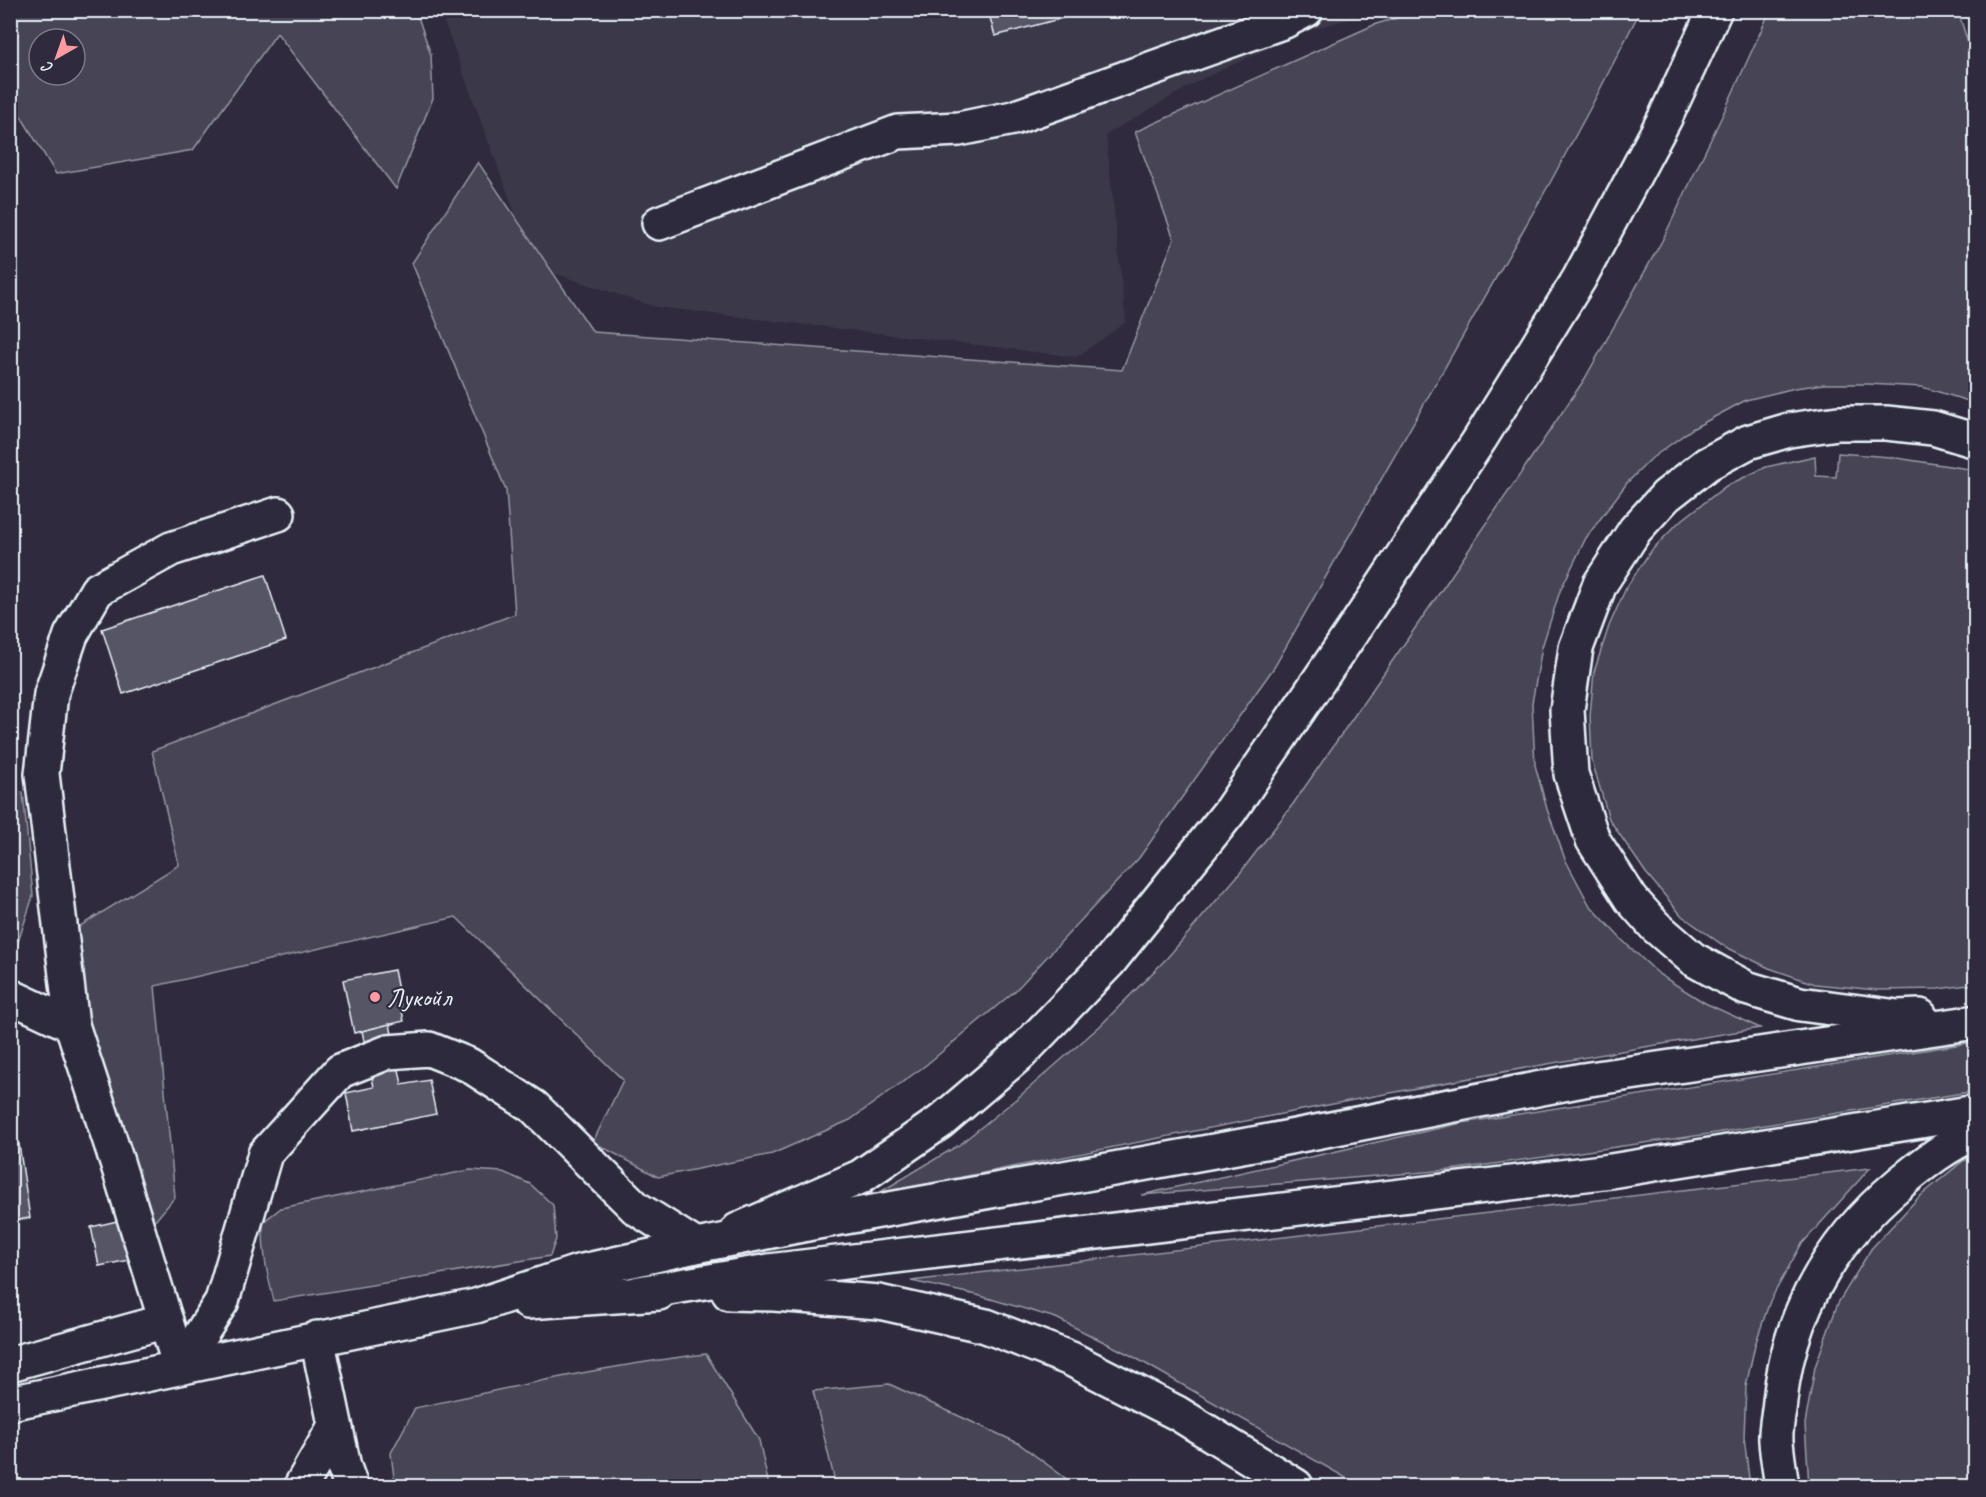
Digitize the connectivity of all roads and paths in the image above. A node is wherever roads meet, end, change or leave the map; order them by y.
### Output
1 (1305, 10) edge
2 (1715, 10) edge
3 (659, 222) dead end
4 (1976, 441) edge
5 (278, 514) dead end
6 (10, 996) edge
7 (1976, 1016) edge
8 (1976, 1022) edge
9 (72, 1025) junction
10 (1976, 1112) edge
11 (1976, 1133) edge
12 (696, 1246) junction
13 (639, 1293) junction
14 (476, 1306) junction
15 (166, 1321) junction
16 (317, 1338) junction
17 (10, 1364) edge
18 (180, 1367) junction
19 (10, 1403) edge
20 (335, 1426) junction
21 (302, 1486) edge
22 (351, 1486) edge
23 (1296, 1486) edge
24 (1782, 1486) edge

1 - 3 main road
2 - 12 main road
4 - 7 main road
5 - 9 main road
6 - 9 main road
8 - 12 main road
9 - 15 main road
10 - 13 main road
11 - 24 main road
12 - 14 main road
12 - 18 main road
13 - 14 main road
13 - 23 main road
14 - 16 main road
15 - 17 main road
15 - 18 main road
16 - 18 main road
16 - 20 main road
18 - 19 main road
20 - 21 main road
20 - 22 main road

